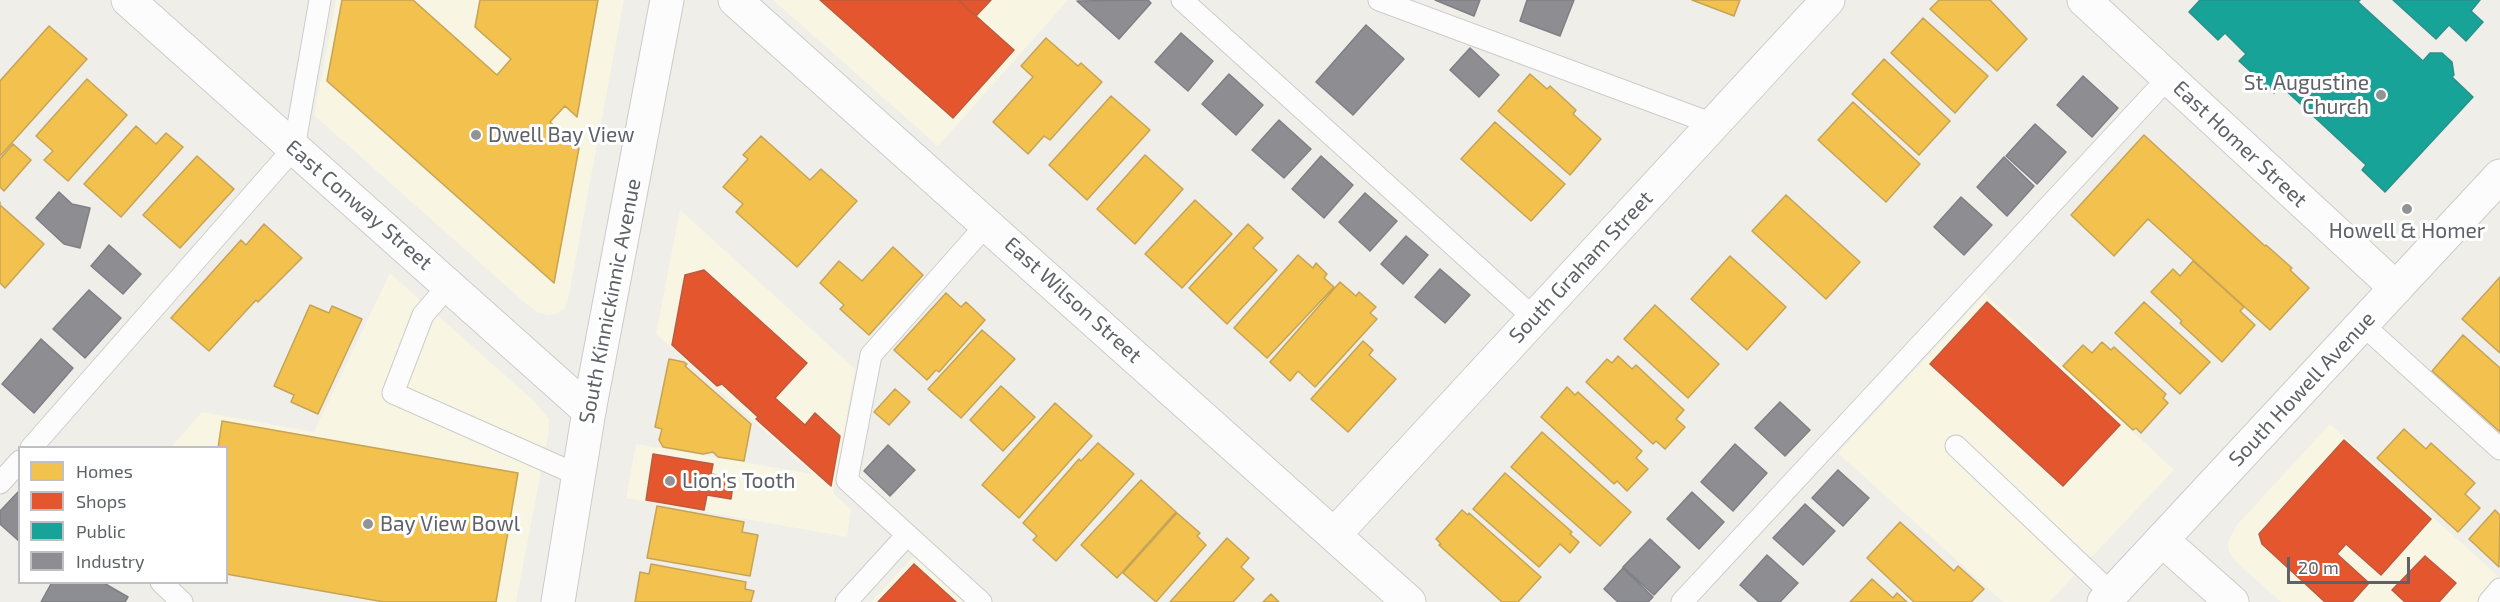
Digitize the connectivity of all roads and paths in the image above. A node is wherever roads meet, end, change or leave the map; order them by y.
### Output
1 (128, 0) edge
2 (320, 0) edge
3 (667, 0) edge
4 (735, 0) edge
5 (1182, 0) edge
6 (1378, 0) edge
7 (1828, 0) edge
8 (2084, 0) edge
9 (2168, 78) junction
10 (1713, 124) junction
11 (294, 148) junction
12 (2500, 176) edge
13 (987, 224) junction
14 (449, 285) junction
15 (2396, 288) junction
16 (1534, 318) junction
17 (2362, 324) junction
18 (589, 411) junction
19 (32, 446) edge
20 (1956, 446) dead end
21 (2500, 448) edge
22 (18, 463) edge
23 (578, 475) junction
24 (0, 483) edge
25 (907, 535) junction
26 (1334, 535) junction
27 (2162, 540) junction
28 (163, 584) edge
29 (2500, 589) edge
30 (2108, 598) edge
31 (182, 602) edge
32 (558, 602) edge
33 (846, 602) edge
34 (981, 602) edge
35 (1409, 602) edge
36 (1682, 602) edge
37 (2232, 602) edge
38 (2488, 602) edge

1 - 11 street, East Conway Street
2 - 11 lane
3 - 18 street, South Kinnickinnic Avenue
4 - 13 street, East Wilson Street
5 - 16 lane
6 - 10 lane
7 - 10 street, South Graham Street
8 - 9 street, East Homer Street
9 - 15 street, East Homer Street
9 - 36 lane
10 - 16 street, South Graham Street
11 - 14 street, East Conway Street
11 - 19 lane
12 - 15 street, South Howell Avenue
13 - 25 lane
13 - 26 street, East Wilson Street
14 - 18 street, East Conway Street
14 - 23 lane
15 - 17 street, South Howell Avenue
16 - 26 street, South Graham Street
17 - 21 lane
17 - 27 street, South Howell Avenue
18 - 23 street, South Kinnickinnic Avenue
20 - 30 lane
22 - 24 lane
23 - 32 street, South Kinnickinnic Avenue
25 - 33 lane
25 - 34 lane
26 - 35 street, East Wilson Street
27 - 30 street, South Howell Avenue
27 - 37 street
28 - 31 lane
29 - 38 lane

